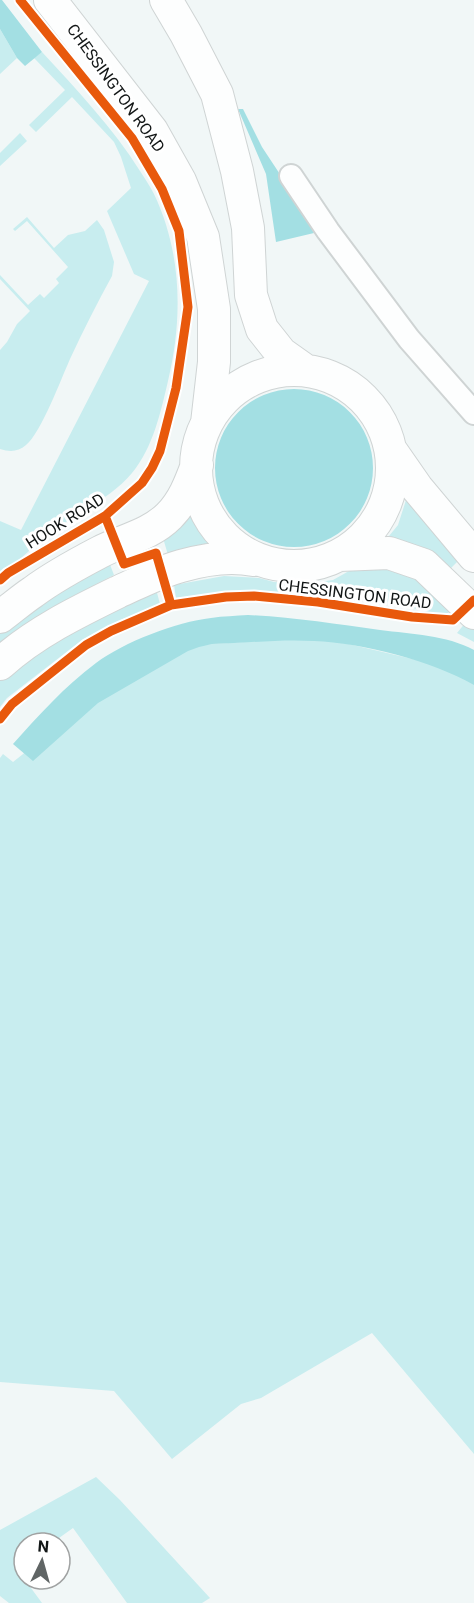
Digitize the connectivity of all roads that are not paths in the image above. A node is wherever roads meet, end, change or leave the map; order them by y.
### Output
1 (50, 0) edge
2 (166, 0) edge
3 (291, 176) dead end
4 (305, 370) junction
5 (474, 413) edge
6 (207, 424) junction
7 (392, 452) junction
8 (197, 465) junction
9 (339, 555) junction
10 (474, 556) edge
11 (281, 564) junction
12 (474, 613) edge
13 (0, 617) edge
14 (0, 664) edge

1 - 6 main road, CHESSINGTON ROAD
2 - 4 main road, CHESSINGTON ROAD
3 - 5 street
4 - 6 main road, CHESSINGTON ROAD
4 - 7 main road, CHESSINGTON ROAD
6 - 8 main road, CHESSINGTON ROAD
7 - 9 main road, CHESSINGTON ROAD
7 - 10 main road, CHESSINGTON ROAD
8 - 11 main road, CHESSINGTON ROAD
8 - 13 main road
9 - 11 main road, CHESSINGTON ROAD
9 - 12 main road, CHESSINGTON ROAD
11 - 14 main road

